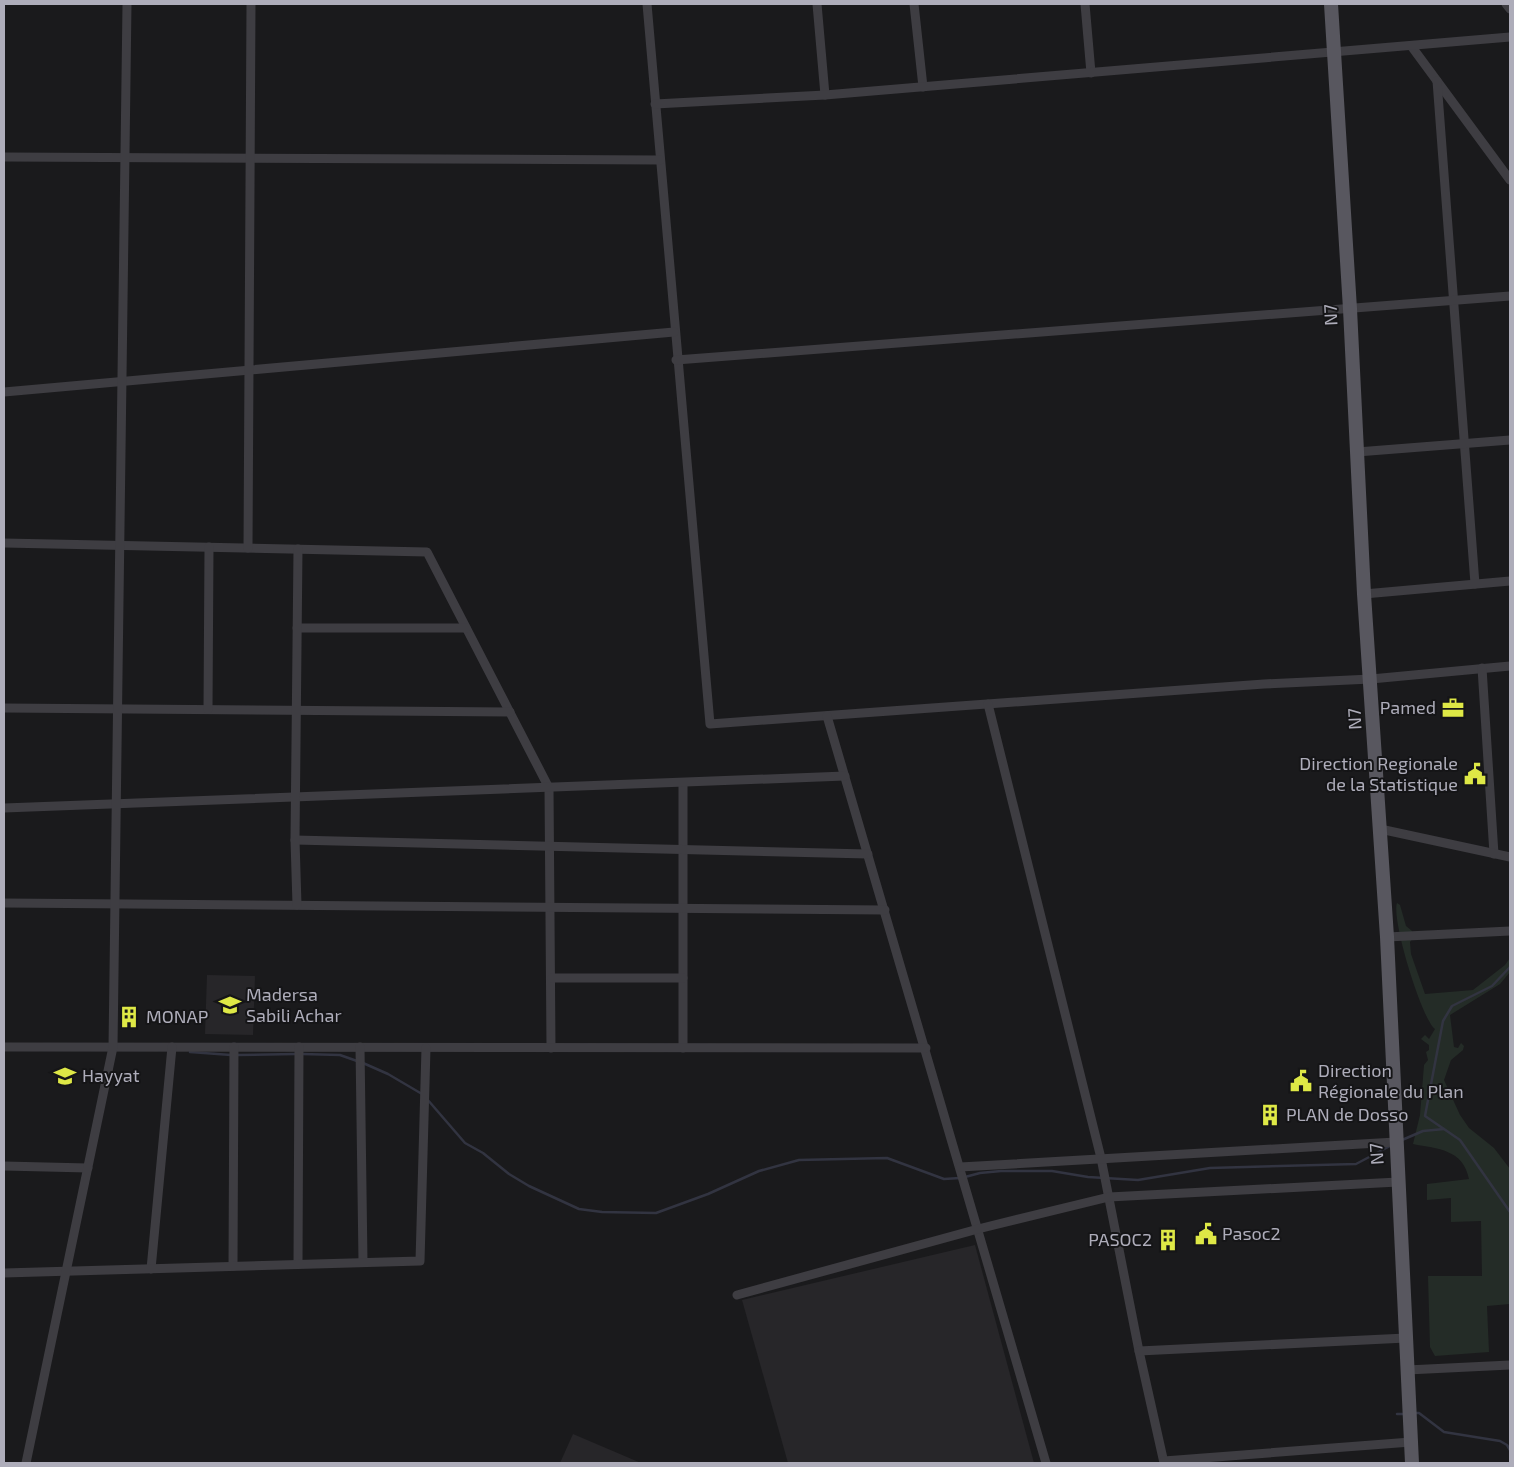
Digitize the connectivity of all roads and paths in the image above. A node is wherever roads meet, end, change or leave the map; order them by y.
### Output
1 (127, 4) edge
2 (251, 4) edge
3 (647, 4) edge
4 (817, 4) edge
5 (914, 4) edge
6 (1085, 4) edge
7 (1330, 4) edge
8 (1506, 4) edge
9 (1510, 10) edge
10 (1510, 38) edge
11 (1412, 47) junction
12 (1333, 54) junction
13 (1092, 73) junction
14 (1437, 81) junction
15 (923, 87) junction
16 (825, 95) junction
17 (655, 104) junction
18 (4, 157) edge
19 (125, 158) junction
20 (250, 158) junction
21 (660, 160) junction
22 (1510, 180) edge
23 (1510, 296) edge
24 (1454, 300) junction
25 (1350, 308) junction
26 (674, 332) junction
27 (676, 360) junction
28 (249, 370) junction
29 (122, 382) junction
30 (4, 392) edge
31 (1510, 440) edge
32 (1465, 443) junction
33 (1357, 452) junction
34 (4, 543) edge
35 (120, 546) junction
36 (209, 547) junction
37 (248, 548) junction
38 (298, 549) junction
39 (1510, 581) edge
40 (1475, 584) junction
41 (1364, 594) junction
42 (297, 628) junction
43 (466, 628) junction
44 (1510, 666) edge
45 (1482, 668) junction
46 (1371, 679) junction
47 (988, 704) junction
48 (4, 708) edge
49 (118, 708) junction
50 (208, 709) junction
51 (296, 710) junction
52 (510, 712) junction
53 (827, 716) junction
54 (845, 776) junction
55 (683, 783) junction
56 (549, 788) junction
57 (295, 798) junction
58 (116, 805) junction
59 (4, 808) edge
60 (1380, 829) junction
61 (295, 840) junction
62 (550, 846) junction
63 (683, 850) junction
64 (868, 854) junction
65 (1494, 854) junction
66 (1510, 857) edge
67 (4, 903) edge
68 (115, 904) junction
69 (297, 905) junction
70 (551, 908) junction
71 (683, 909) junction
72 (885, 910) junction
73 (1510, 931) edge
74 (1387, 937) junction
75 (552, 978) junction
76 (683, 978) junction
77 (4, 1047) edge
78 (113, 1047) junction
79 (172, 1047) junction
80 (234, 1047) junction
81 (299, 1048) junction
82 (360, 1048) junction
83 (426, 1048) junction
84 (551, 1048) junction
85 (683, 1048) junction
86 (926, 1048) junction
87 (1396, 1142) junction
88 (1101, 1158) junction
89 (4, 1166) edge
90 (960, 1167) junction
91 (88, 1168) junction
92 (1398, 1182) junction
93 (1109, 1197) junction
94 (978, 1229) junction
95 (363, 1262) junction
96 (298, 1264) junction
97 (232, 1266) junction
98 (151, 1269) junction
99 (66, 1271) junction
100 (4, 1272) edge
101 (738, 1295) dead end
102 (1406, 1338) junction
103 (1139, 1352) junction
104 (1510, 1365) edge
105 (1407, 1370) junction
106 (1411, 1442) junction
107 (1164, 1462) edge
108 (26, 1463) edge
109 (1046, 1463) edge
110 (1412, 1463) edge

1 - 19 street
2 - 20 street
3 - 17 street
4 - 16 street
5 - 15 street
6 - 13 street
7 - 12 main road, N7
8 - 9 street
10 - 11 street
11 - 12 street
11 - 14 street
12 - 13 street
12 - 25 main road, N7
13 - 15 street
14 - 22 street
14 - 24 street
15 - 16 street
16 - 17 street
17 - 21 street
18 - 19 street
19 - 20 street
19 - 29 street
20 - 21 street
20 - 28 street
21 - 26 street
23 - 24 street
24 - 25 street
24 - 32 street
25 - 27 street
25 - 33 main road, N7
26 - 27 street
26 - 28 street
27 - 53 street
28 - 29 street
28 - 37 street
29 - 30 street
29 - 35 street
31 - 32 street
32 - 33 street
32 - 40 street
33 - 41 main road, N7
34 - 35 street
35 - 36 street
35 - 49 street
36 - 37 street
36 - 50 street
37 - 38 street
38 - 42 street
38 - 43 street
39 - 40 street
40 - 41 street
41 - 46 main road, N7
42 - 43 street
42 - 51 street
43 - 52 street
44 - 45 street
45 - 46 street
45 - 65 street
46 - 47 street
46 - 60 main road, N7
47 - 53 street
47 - 88 street
48 - 49 street
49 - 50 street
49 - 58 street
50 - 51 street
51 - 52 street
51 - 57 street
52 - 56 street
53 - 54 street
54 - 55 street
54 - 64 street
55 - 56 street
55 - 63 street
56 - 57 street
56 - 62 street
57 - 58 street
57 - 61 street
58 - 59 street
58 - 68 street
60 - 65 street
60 - 74 main road, N7
61 - 62 street
61 - 69 street
62 - 63 street
62 - 70 street
63 - 64 street
63 - 71 street
64 - 72 street
65 - 66 street
67 - 68 street
68 - 69 street
68 - 78 street
69 - 70 street
70 - 71 street
70 - 75 street
71 - 72 street
71 - 76 street
72 - 86 street
73 - 74 street
74 - 87 main road, N7
75 - 76 street
75 - 84 street
76 - 85 street
77 - 78 street
78 - 79 street
78 - 91 street
79 - 80 street
79 - 98 street
80 - 81 street
80 - 97 street
81 - 82 street
81 - 96 street
82 - 83 street
82 - 95 street
83 - 84 street
83 - 95 street
84 - 85 street
85 - 86 street
86 - 90 street
87 - 88 street
87 - 92 main road, N7
88 - 90 street
88 - 93 street
89 - 91 street
90 - 94 street
91 - 99 street
92 - 93 street
92 - 102 main road, N7
93 - 94 street
93 - 103 street
94 - 101 street
94 - 109 street
95 - 96 street
96 - 97 street
97 - 98 street
98 - 99 street
99 - 100 street
99 - 108 street
102 - 103 street
102 - 105 main road, N7
103 - 107 street
104 - 105 street
105 - 106 main road, N7
106 - 107 street
106 - 110 main road, N7

